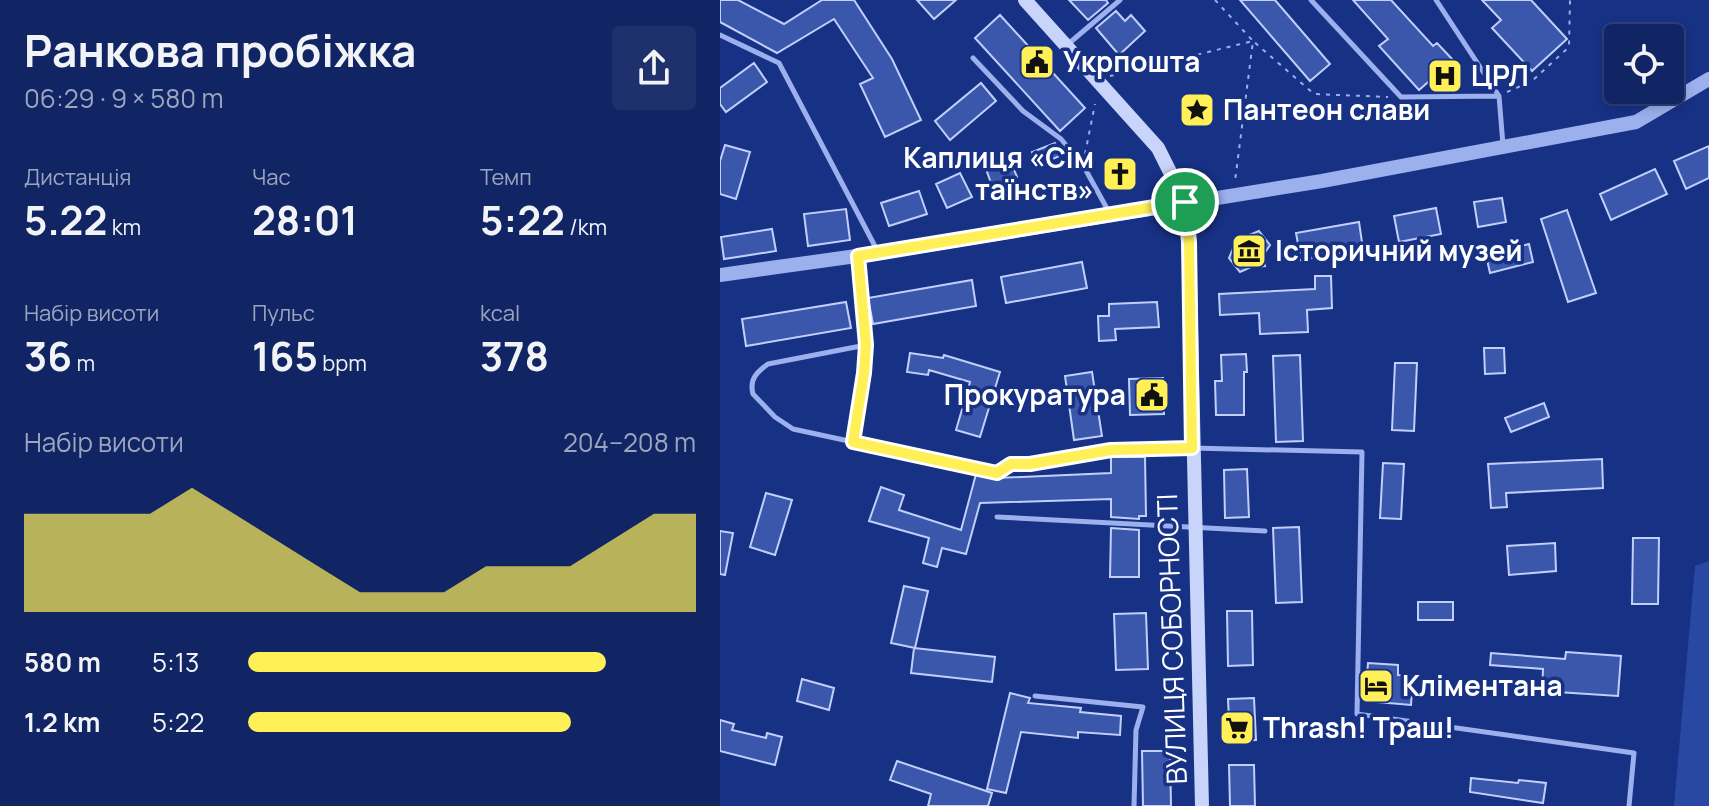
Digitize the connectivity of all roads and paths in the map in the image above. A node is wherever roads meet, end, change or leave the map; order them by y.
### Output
1 (1025, 0) edge
2 (1120, 0) edge
3 (1215, 0) edge
4 (1311, 0) edge
5 (1436, 0) edge
6 (1570, 0) edge
7 (720, 35) edge
8 (1253, 41) junction
9 (1066, 46) junction
10 (973, 58) dead end
11 (1709, 79) edge
12 (1097, 80) junction
13 (1499, 96) junction
14 (1401, 97) junction
15 (1095, 104) dead end
16 (1503, 145) junction
17 (1083, 165) junction
18 (1234, 194) junction
19 (1185, 202) junction
20 (1111, 215) junction
21 (878, 253) junction
22 (858, 256) junction
23 (720, 275) edge
24 (866, 345) junction
25 (853, 442) junction
26 (1192, 448) junction
27 (997, 517) dead end
28 (1195, 527) junction
29 (1265, 531) dead end
30 (1035, 696) dead end
31 (1134, 806) edge
32 (1202, 806) edge
33 (1629, 806) edge

1 - 9 main road, ВУЛИЦЯ СОБОРНОСТІ
2 - 9 lane
3 - 8 path
4 - 14 lane
5 - 13 lane
6 - 13 path
7 - 21 lane
8 - 12 path
8 - 14 path
8 - 18 path
9 - 12 main road, ВУЛИЦЯ СОБОРНОСТІ
10 - 17 lane
11 - 16 street
12 - 19 main road, ВУЛИЦЯ СОБОРНОСТІ
13 - 14 lane
13 - 16 lane
15 - 17 path
16 - 18 street
17 - 20 lane
18 - 19 street
19 - 20 street
19 - 26 main road, ВУЛИЦЯ СОБОРНОСТІ
20 - 21 street
21 - 22 street
22 - 23 street
22 - 24 lane
24 - 25 lane
24 - 25 lane
25 - 26 lane
26 - 28 main road, ВУЛИЦЯ СОБОРНОСТІ
26 - 33 lane
27 - 28 lane
28 - 29 lane
28 - 32 main road, ВУЛИЦЯ СОБОРНОСТІ
30 - 31 lane

